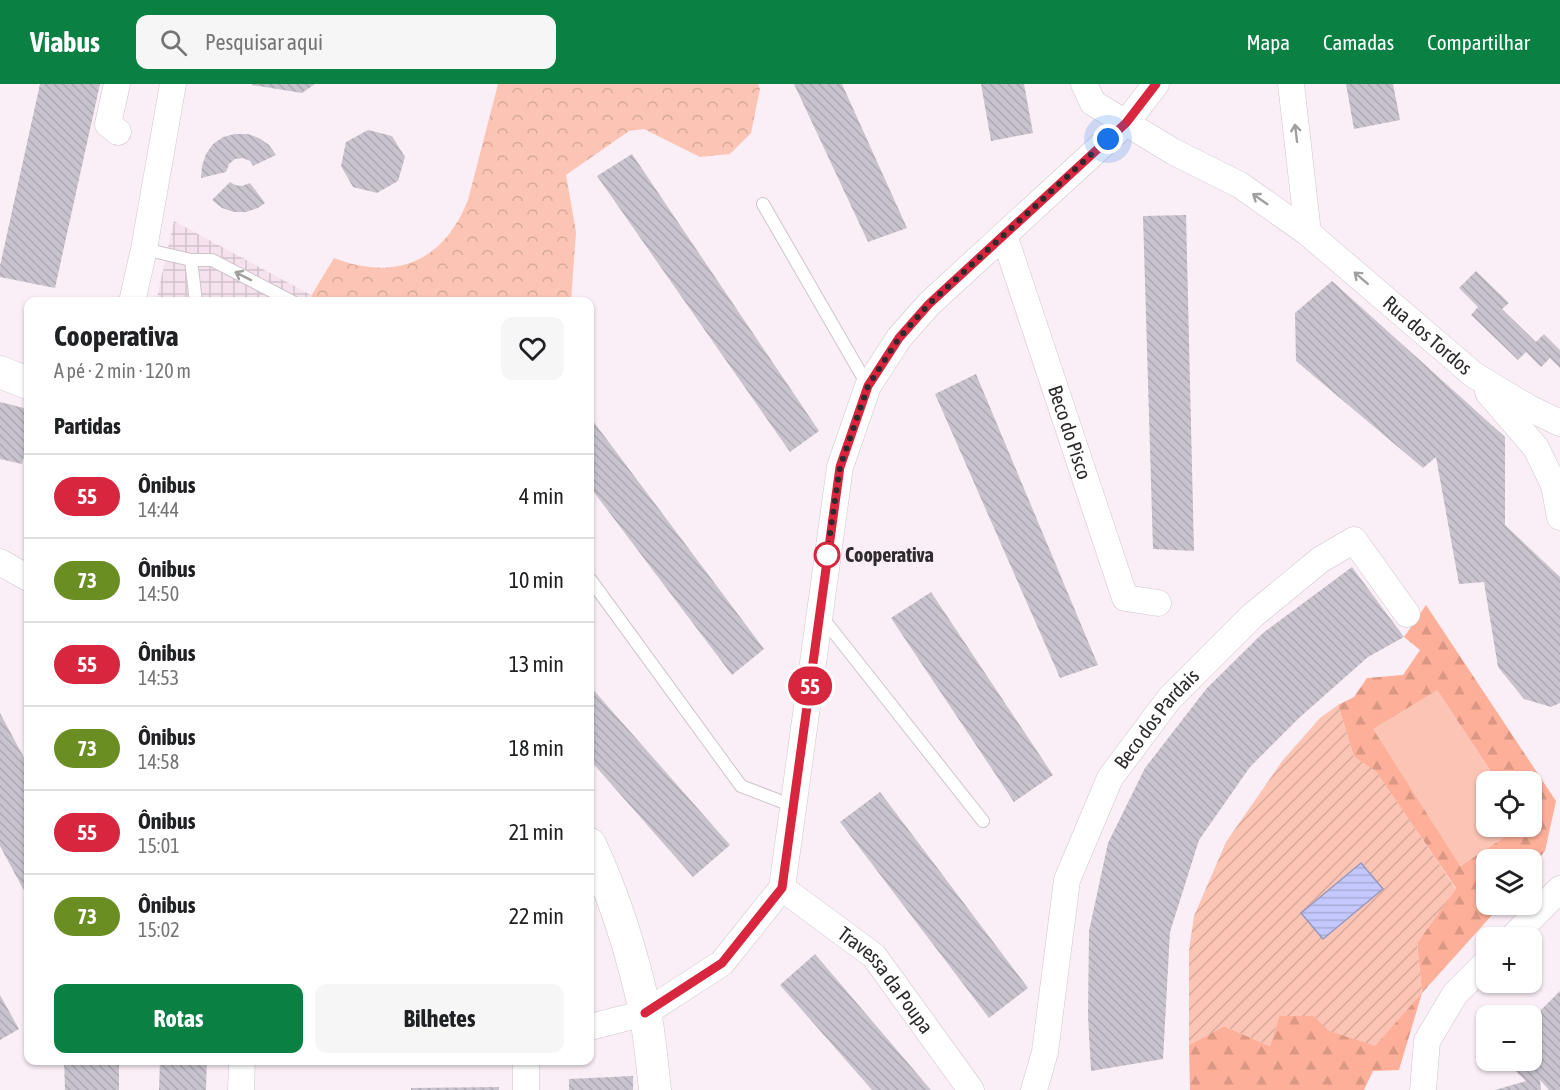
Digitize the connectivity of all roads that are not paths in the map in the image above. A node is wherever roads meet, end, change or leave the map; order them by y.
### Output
1 (117, 84) edge
2 (173, 84) edge
3 (1084, 84) edge
4 (1156, 84) edge
5 (1291, 84) edge
6 (1126, 123) junction
7 (118, 132) dead end
8 (763, 204) dead end
9 (1308, 233) junction
10 (1004, 235) junction
11 (144, 249) junction
12 (191, 260) junction
13 (133, 297) edge
14 (195, 297) edge
15 (283, 297) edge
16 (0, 372) edge
17 (1474, 375) junction
18 (24, 381) edge
19 (868, 386) junction
20 (1560, 423) edge
21 (1560, 517) edge
22 (0, 562) edge
23 (24, 576) edge
24 (594, 584) edge
25 (1158, 603) dead end
26 (1407, 614) dead end
27 (820, 615) junction
28 (793, 806) junction
29 (983, 821) dead end
30 (594, 853) edge
31 (782, 888) junction
32 (1560, 890) edge
33 (1523, 927) edge
34 (1476, 973) edge
35 (645, 1013) junction
36 (594, 1026) edge
37 (242, 1065) edge
38 (526, 1065) edge
39 (242, 1090) edge
40 (526, 1090) edge
41 (655, 1090) edge
42 (971, 1090) edge
43 (1034, 1090) edge
44 (1423, 1090) edge

1 - 7 street
2 - 11 street
3 - 6 street, Rua dos Tordos
4 - 6 street
9 -> 5 street
9 -> 6 street, Rua dos Tordos
6 - 10 street
8 - 19 lane
17 -> 9 street, Rua dos Tordos
10 - 19 street
10 - 25 street, Beco do Pisco
11 - 12 lane
11 - 13 street
12 - 14 lane
15 -> 12 lane
16 - 18 street
17 - 20 street, Rua dos Tordos
17 - 21 street
19 - 27 street
22 - 23 street
24 - 28 lane
26 - 43 street, Beco dos Pardais
27 - 28 street
27 - 29 lane
28 - 31 street
30 - 35 street
31 - 35 street
31 - 42 street, Travessa da Poupa
32 - 33 street
34 - 44 street
35 - 36 street
35 - 41 street
37 - 39 street
38 - 40 street

